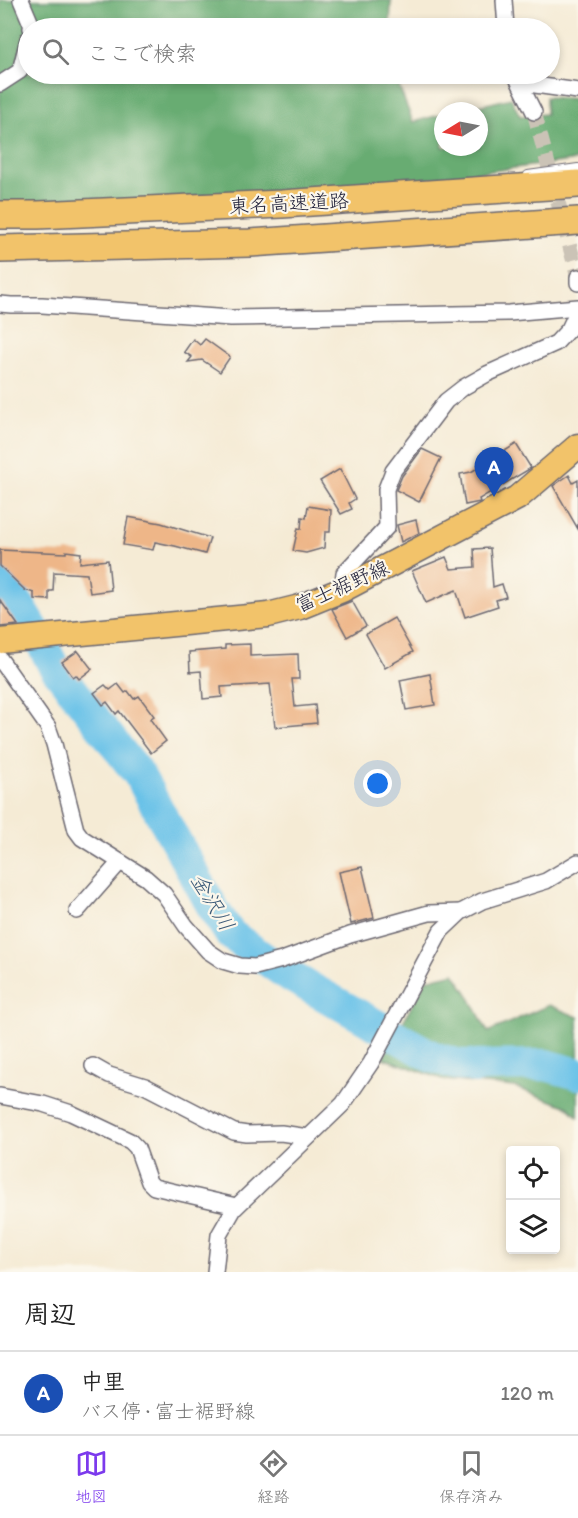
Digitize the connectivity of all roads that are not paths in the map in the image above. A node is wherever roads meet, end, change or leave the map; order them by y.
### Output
1 (21, 0) edge
2 (504, 0) edge
3 (29, 18) edge
4 (505, 18) edge
5 (18, 72) edge
6 (0, 84) edge
7 (521, 84) edge
8 (546, 84) edge
9 (578, 91) edge
10 (534, 112) tunnel mouth
11 (578, 168) edge
12 (521, 176) dead end
13 (486, 181) dead end
14 (578, 184) edge
15 (393, 196) junction
16 (0, 215) edge
17 (578, 221) edge
18 (0, 249) edge
19 (578, 277) edge
20 (578, 283) edge
21 (0, 304) edge
22 (578, 308) edge
23 (578, 446) edge
24 (342, 590) junction
25 (10, 640) edge
26 (0, 659) edge
27 (120, 862) junction
28 (578, 862) edge
29 (77, 911) dead end
30 (461, 912) junction
31 (93, 1066) dead end
32 (0, 1096) edge
33 (308, 1137) junction
34 (236, 1206) junction
35 (215, 1272) edge

1 - 3 street
2 - 4 street
5 - 6 street
7 - 10 street
8 - 9 street
11 - 12 lane
13 - 15 lane
14 - 15 highway, 東名高速道路
15 - 16 highway, 東名高速道路
17 - 18 highway, 東名高速道路
19 - 20 street
21 - 22 street
22 - 24 street
23 - 24 main road, 富士裾野線
24 - 25 main road, 富士裾野線
26 - 27 street
27 - 29 street
27 - 30 street
28 - 30 street
30 - 33 street
31 - 33 street
32 - 34 street
33 - 34 street
34 - 35 street

